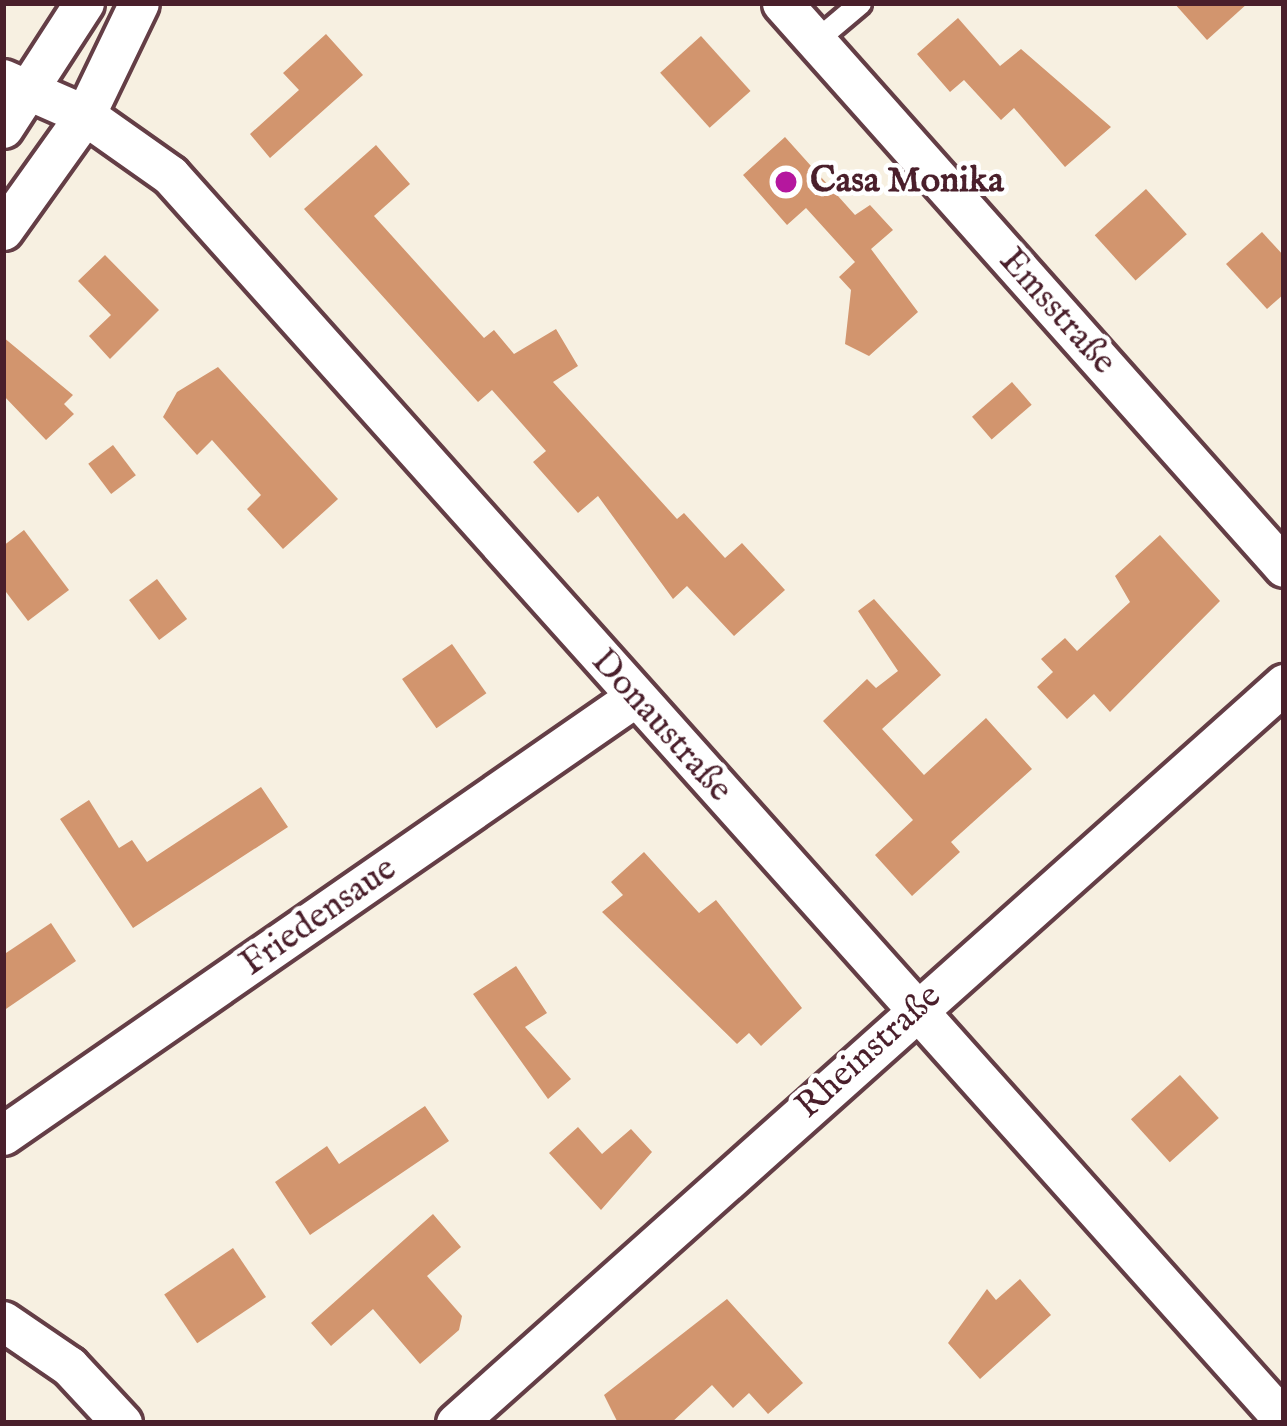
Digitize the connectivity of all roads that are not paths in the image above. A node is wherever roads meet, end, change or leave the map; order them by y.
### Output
1 (84, 3) edge
2 (139, 3) edge
3 (782, 3) edge
4 (860, 3) edge
5 (815, 41) junction
6 (14, 83) edge
7 (85, 115) junction
8 (3, 128) edge
9 (3, 230) edge
10 (1284, 567) edge
11 (1284, 684) edge
12 (634, 697) junction
13 (916, 1009) junction
14 (3, 1136) edge
15 (3, 1321) edge
16 (1284, 1420) edge
17 (122, 1423) edge
18 (456, 1423) edge

1 - 6 street
2 - 7 street
3 - 5 street, Emsstraße
4 - 5 lane
5 - 10 street, Emsstraße
6 - 7 street, Donaustraße
6 - 8 street
7 - 9 street
7 - 12 street, Donaustraße
11 - 13 street, Rheinstraße
12 - 13 street, Donaustraße
12 - 14 street, Friedensaue
13 - 16 street, Donaustraße
13 - 18 street, Rheinstraße
15 - 17 street

